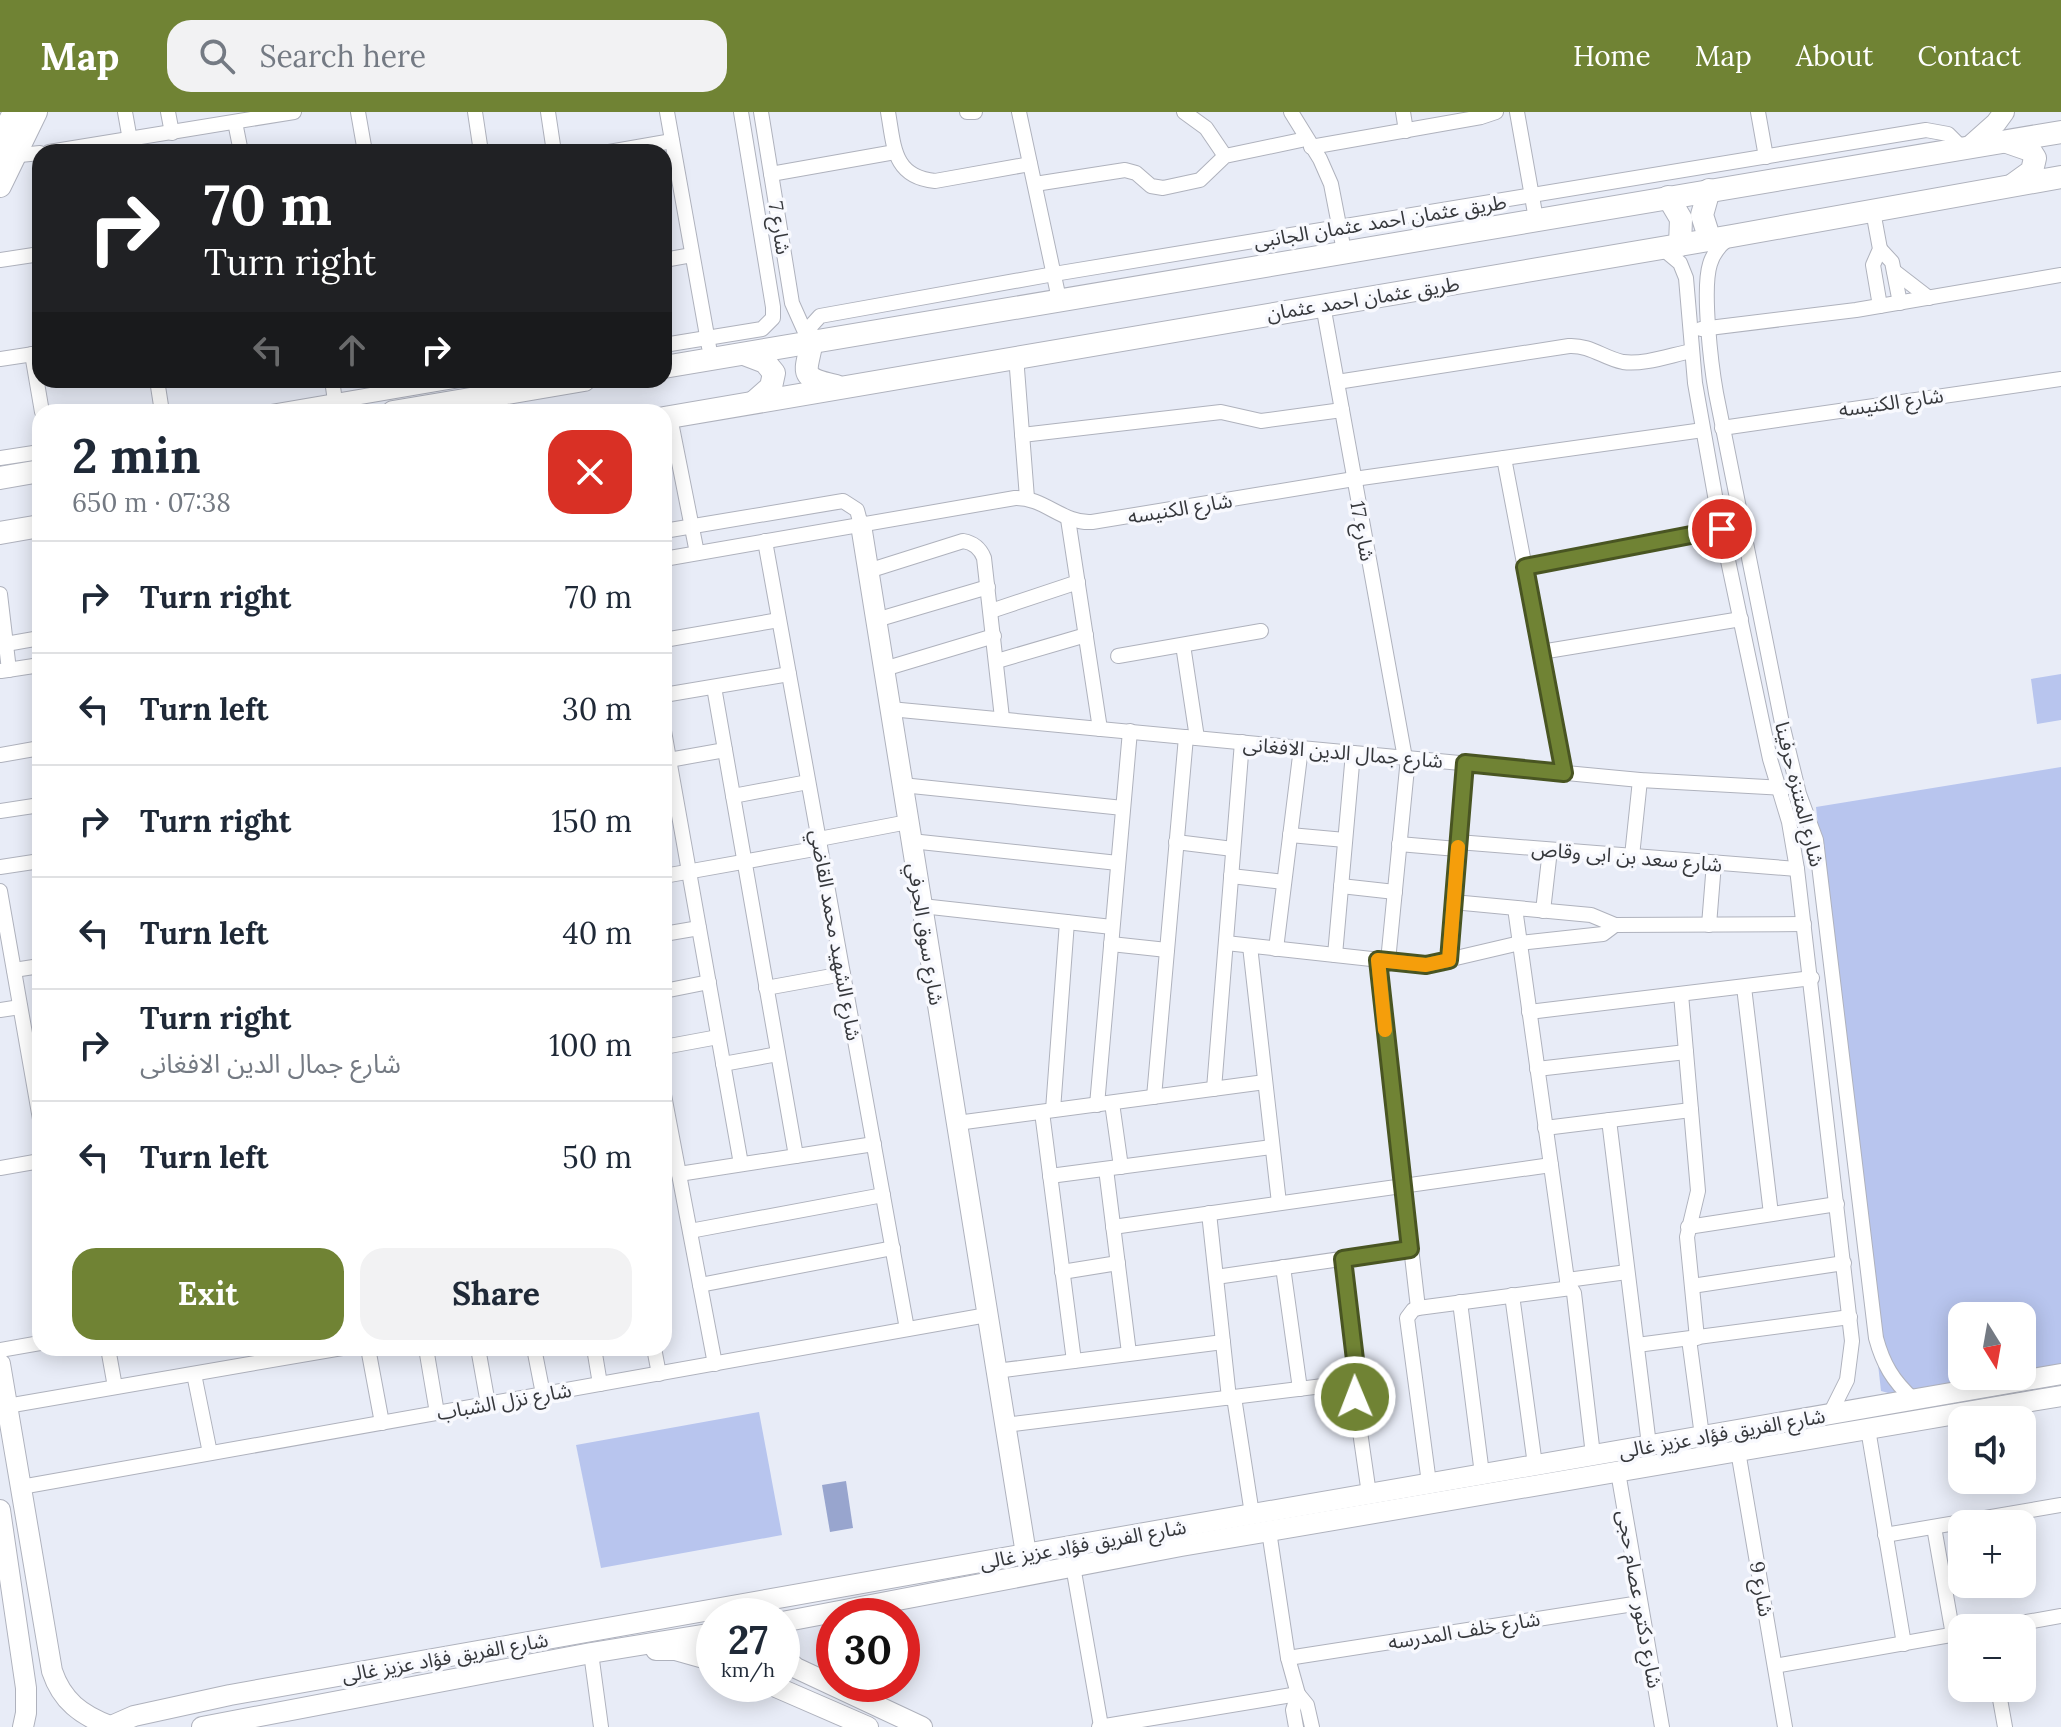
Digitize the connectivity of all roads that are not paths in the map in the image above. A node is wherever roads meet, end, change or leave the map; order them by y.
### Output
1 (14, 112) edge
2 (36, 112) edge
3 (125, 112) edge
4 (168, 112) edge
5 (289, 112) edge
6 (358, 112) edge
7 (475, 112) edge
8 (548, 112) edge
9 (667, 112) edge
10 (741, 112) edge
11 (761, 112) edge
12 (888, 112) edge
13 (967, 112) edge
14 (975, 112) edge
15 (1019, 112) edge
16 (1184, 112) edge
17 (1291, 112) edge
18 (1403, 112) edge
19 (1496, 112) edge
20 (1517, 112) edge
21 (1758, 112) edge
22 (2004, 112) edge
23 (235, 122) junction
24 (1406, 131) junction
25 (2061, 132) edge
26 (172, 133) junction
27 (672, 141) junction
28 (2005, 142) junction
29 (1309, 143) junction
30 (123, 144) edge
31 (239, 144) edge
32 (364, 144) edge
33 (480, 144) edge
34 (553, 144) edge
35 (655, 144) edge
36 (1965, 148) junction
37 (5, 152) edge
38 (895, 152) junction
39 (32, 153) edge
40 (1225, 156) junction
41 (1766, 157) junction
42 (1030, 164) junction
43 (771, 174) junction
44 (2057, 179) edge
45 (1035, 184) junction
46 (0, 186) edge
47 (2010, 187) junction
48 (1709, 190) junction
49 (1532, 196) junction
50 (1668, 197) junction
51 (1873, 211) junction
52 (1536, 219) junction
53 (1340, 227) junction
54 (1721, 238) junction
55 (1671, 246) junction
56 (1880, 249) junction
57 (1344, 251) junction
58 (32, 255) edge
59 (692, 255) junction
60 (672, 259) edge
61 (0, 260) edge
62 (1894, 271) junction
63 (1054, 274) junction
64 (2061, 275) edge
65 (1875, 276) junction
66 (1929, 298) junction
67 (1059, 299) junction
68 (1900, 303) junction
69 (1323, 305) junction
70 (1880, 306) junction
71 (1856, 310) junction
72 (1710, 328) junction
73 (1692, 330) junction
74 (811, 340) junction
75 (672, 346) edge
76 (709, 348) junction
77 (1692, 351) junction
78 (742, 353) junction
79 (32, 355) edge
80 (1016, 356) junction
81 (0, 359) edge
82 (672, 364) edge
83 (2061, 379) edge
84 (1337, 382) junction
85 (841, 386) junction
86 (333, 388) edge
87 (412, 388) edge
88 (486, 388) edge
89 (335, 401) junction
90 (754, 402) junction
91 (318, 404) edge
92 (424, 404) edge
93 (1342, 410) junction
94 (672, 416) edge
95 (1722, 428) junction
96 (1703, 430) junction
97 (1022, 435) junction
98 (672, 440) edge
99 (32, 453) edge
100 (0, 458) edge
101 (1504, 458) junction
102 (32, 472) edge
103 (0, 478) edge
104 (1354, 479) junction
105 (1027, 498) junction
106 (1755, 512) dead end
107 (1738, 515) junction
108 (1068, 519) junction
109 (1721, 523) junction
110 (861, 525) junction
111 (691, 526) junction
112 (32, 527) edge
113 (672, 530) edge
114 (0, 533) edge
115 (765, 541) junction
116 (697, 553) junction
117 (672, 558) edge
118 (1525, 567) junction
119 (868, 571) junction
120 (1078, 582) junction
121 (988, 587) junction
122 (0, 594) edge
123 (991, 611) junction
124 (1741, 619) junction
125 (779, 620) junction
126 (876, 620) junction
127 (1261, 631) dead end
128 (1086, 635) junction
129 (994, 636) junction
130 (32, 639) edge
131 (672, 639) edge
132 (6, 644) junction
133 (1183, 645) junction
134 (1541, 652) junction
135 (1118, 656) dead end
136 (997, 661) junction
137 (32, 666) edge
138 (884, 669) junction
139 (5, 670) edge
140 (789, 674) junction
141 (714, 687) junction
142 (672, 694) edge
143 (890, 709) junction
144 (1002, 718) junction
145 (1100, 729) junction
146 (1130, 731) junction
147 (1191, 737) junction
148 (1242, 742) junction
149 (1301, 748) junction
150 (32, 749) edge
151 (725, 750) junction
152 (1353, 753) junction
153 (0, 755) edge
154 (1406, 758) junction
155 (672, 759) edge
156 (1465, 763) junction
157 (1564, 773) junction
158 (1640, 780) junction
159 (808, 782) junction
160 (902, 785) junction
161 (1779, 788) junction
162 (1797, 788) junction
163 (733, 796) junction
164 (32, 806) edge
165 (1123, 808) junction
166 (0, 811) edge
167 (672, 812) edge
168 (910, 832) junction
169 (1290, 835) junction
170 (1345, 840) junction
171 (1176, 842) junction
172 (819, 843) junction
173 (1399, 844) junction
174 (1458, 846) junction
175 (1233, 849) junction
176 (1550, 850) junction
177 (1632, 856) junction
178 (32, 862) edge
179 (744, 862) junction
180 (1118, 863) junction
181 (1714, 863) junction
182 (0, 867) edge
183 (1797, 869) junction
184 (689, 872) junction
185 (672, 875) edge
186 (1231, 876) junction
187 (1284, 882) junction
188 (1341, 886) junction
189 (0, 891) edge
190 (1395, 892) junction
191 (1453, 902) junction
192 (922, 906) junction
193 (1515, 908) junction
194 (1543, 911) junction
195 (1067, 922) junction
196 (1804, 924) junction
197 (1615, 925) junction
198 (1709, 925) junction
199 (1112, 927) junction
200 (699, 928) junction
201 (672, 933) edge
202 (1226, 943) junction
203 (1520, 943) junction
204 (1111, 944) junction
205 (1250, 946) junction
206 (1276, 949) junction
207 (1167, 950) junction
208 (1335, 955) junction
209 (1383, 960) junction
210 (1449, 960) junction
211 (32, 967) edge
212 (14, 970) junction
213 (843, 974) junction
214 (1812, 978) junction
215 (709, 982) junction
216 (1744, 987) junction
217 (766, 988) junction
218 (672, 989) edge
219 (1681, 994) junction
220 (20, 1007) junction
221 (0, 1010) edge
222 (1529, 1012) junction
223 (718, 1037) junction
224 (672, 1046) edge
225 (32, 1050) edge
226 (1686, 1052) junction
227 (778, 1054) junction
228 (723, 1064) junction
229 (1537, 1069) junction
230 (1265, 1082) junction
231 (1214, 1089) junction
232 (1154, 1097) junction
233 (1104, 1104) junction
234 (1691, 1110) junction
235 (1048, 1111) junction
236 (1609, 1120) junction
237 (957, 1123) junction
238 (1545, 1128) junction
239 (874, 1144) junction
240 (1272, 1147) junction
241 (796, 1156) junction
242 (672, 1158) edge
243 (32, 1162) edge
244 (741, 1164) junction
245 (1551, 1165) junction
246 (0, 1168) edge
247 (1113, 1168) junction
248 (679, 1174) junction
249 (1050, 1176) junction
250 (1403, 1186) junction
251 (883, 1195) junction
252 (1279, 1203) junction
253 (1838, 1210) junction
254 (1209, 1213) junction
255 (1771, 1214) junction
256 (1861, 1215) junction
257 (1113, 1227) junction
258 (1688, 1227) junction
259 (690, 1231) junction
260 (893, 1248) junction
261 (1410, 1249) junction
262 (1343, 1259) junction
263 (1118, 1263) junction
264 (1844, 1263) junction
265 (1283, 1267) junction
266 (1062, 1272) junction
267 (1627, 1272) junction
268 (1216, 1277) junction
269 (1567, 1284) junction
270 (700, 1285) junction
271 (1692, 1286) junction
272 (1512, 1295) junction
273 (1460, 1302) junction
274 (1418, 1308) junction
275 (987, 1315) junction
276 (1850, 1317) junction
277 (907, 1329) junction
278 (1693, 1339) junction
279 (1223, 1342) junction
280 (32, 1344) edge
281 (1637, 1345) junction
282 (0, 1350) edge
283 (1129, 1353) junction
284 (109, 1356) edge
285 (267, 1356) edge
286 (369, 1356) edge
287 (427, 1356) edge
288 (479, 1356) edge
289 (536, 1356) edge
290 (595, 1356) edge
291 (656, 1356) edge
292 (1074, 1361) junction
293 (0, 1364) edge
294 (715, 1364) junction
295 (996, 1371) junction
296 (194, 1374) junction
297 (659, 1374) junction
298 (2061, 1374) edge
299 (2036, 1378) edge
300 (1355, 1382) junction
301 (600, 1384) junction
302 (115, 1387) junction
303 (1300, 1389) junction
304 (1967, 1390) edge
305 (2017, 1390) edge
306 (543, 1394) junction
307 (2061, 1396) edge
308 (1232, 1397) junction
309 (1913, 1399) junction
310 (2019, 1403) junction
311 (488, 1404) junction
312 (7, 1406) junction
313 (437, 1413) junction
314 (1830, 1414) junction
315 (382, 1423) junction
316 (1005, 1425) junction
317 (1868, 1429) junction
318 (1702, 1436) junction
319 (1649, 1445) junction
320 (1738, 1451) junction
321 (210, 1453) junction
322 (1593, 1455) junction
323 (1535, 1465) junction
324 (1618, 1472) junction
325 (1493, 1479) junction
326 (1429, 1483) junction
327 (21, 1487) junction
328 (1369, 1494) junction
329 (2061, 1505) edge
330 (0, 1510) edge
331 (1252, 1514) junction
332 (1934, 1527) junction
333 (27, 1529) junction
334 (1269, 1531) junction
335 (3, 1533) junction
336 (1885, 1535) junction
337 (1179, 1536) junction
338 (1026, 1554) junction
339 (1140, 1554) junction
340 (1073, 1566) junction
341 (911, 1575) junction
342 (872, 1582) junction
343 (916, 1596) junction
344 (876, 1598) edge
345 (909, 1598) edge
346 (1640, 1603) junction
347 (1954, 1614) edge
348 (2061, 1616) edge
349 (2036, 1620) edge
350 (696, 1636) edge
351 (1948, 1636) edge
352 (1904, 1644) junction
353 (620, 1648) junction
354 (591, 1653) junction
355 (696, 1656) edge
356 (1288, 1658) junction
357 (1775, 1666) junction
358 (308, 1681) junction
359 (1298, 1694) junction
360 (230, 1695) junction
361 (800, 1697) edge
362 (826, 1702) edge
363 (867, 1702) edge
364 (2001, 1702) edge
365 (308, 1705) junction
366 (823, 1707) junction
367 (233, 1720) junction
368 (23, 1727) edge
369 (109, 1727) edge
370 (202, 1727) edge
371 (601, 1727) edge
372 (868, 1727) edge
373 (922, 1727) edge
374 (1100, 1727) edge
375 (1296, 1727) edge
376 (1312, 1727) edge
377 (1662, 1727) edge
378 (1785, 1727) edge
379 (2005, 1727) edge

1 - 37 main road
2 - 37 main road
3 - 30 street
4 - 26 street
5 - 23 street
6 - 32 street
7 - 33 street
8 - 34 street
9 - 27 street
10 - 76 street, شارع 7
11 - 43 street, شارع 7
12 - 38 street
13 - 14 street
15 - 42 street
16 - 40 street
17 - 29 street
18 - 24 street
19 - 24 street
20 - 49 street
21 - 41 street
22 - 36 street
23 - 26 street
23 - 31 street
24 - 29 street
25 - 28 main road
26 - 30 street
27 - 35 street
27 - 59 street
28 - 36 main road
28 - 47 main road
29 - 40 street
29 - 53 street
36 - 41 street, طريق عثمان احمد عثمان الجانبى
36 - 48 main road
37 - 39 street
37 - 46 main road
38 - 42 street
38 - 43 street
40 - 45 street
41 - 49 street, طريق عثمان احمد عثمان الجانبى
42 - 45 street
43 - 74 street, شارع 7
44 - 47 main road, طريق عثمان احمد عثمان
45 - 63 street
47 - 51 main road, طريق عثمان احمد عثمان
48 - 50 main road
48 - 54 main road
49 - 52 street
49 - 53 street, طريق عثمان احمد عثمان الجانبى
50 - 52 main road
50 - 55 main road
51 - 54 main road, طريق عثمان احمد عثمان
51 - 56 street
52 - 57 main road
53 - 57 street
53 - 63 street, طريق عثمان احمد عثمان الجانبى
54 - 55 main road, طريق عثمان احمد عثمان
54 - 72 street, شارع المتنزه حرفينا
55 - 69 main road, طريق عثمان احمد عثمان
55 - 73 street, شارع المتنزه حرفينا
56 - 62 street
56 - 65 street
57 - 67 main road
58 - 61 street
59 - 60 street
59 - 76 street
62 - 66 street
62 - 68 street
63 - 67 street
63 - 74 street, طريق عثمان احمد عثمان الجانبى
64 - 66 street
65 - 70 street
65 - 71 street
66 - 68 street
67 - 74 main road
68 - 70 street
69 - 80 main road, طريق عثمان احمد عثمان
69 - 84 street, شارع 17
70 - 71 street
71 - 72 street
72 - 73 street
72 - 95 street, شارع المتنزه حرفينا
73 - 77 street, شارع المتنزه حرفينا
74 - 78 main road
74 - 85 main road
75 - 76 street
76 - 78 main road
76 - 82 main road
77 - 84 street
77 - 96 street, شارع المتنزه حرفينا
78 - 90 main road
79 - 81 street
80 - 85 main road, طريق عثمان احمد عثمان
80 - 97 street
83 - 95 street, شارع الكنيسه
84 - 93 street, شارع 17
85 - 90 main road, طريق عثمان احمد عثمان
86 - 89 street
87 - 89 street
88 - 92 main road
89 - 91 street
90 - 94 main road, طريق عثمان احمد عثمان
93 - 97 street
93 - 104 street, شارع 17
95 - 107 street, شارع المتنزه حرفينا
96 - 101 street, شارع الكنيسه
96 - 109 street, شارع المتنزه حرفينا
97 - 105 street
98 - 111 street
99 - 100 street
101 - 104 street, شارع الكنيسه
101 - 118 street
102 - 103 main road
104 - 108 street, شارع الكنيسه
104 - 154 street, شارع 17
105 - 108 street, شارع الكنيسه
105 - 110 street
106 - 107 street
107 - 109 street
107 - 162 street, شارع المتنزه حرفينا
108 - 120 street
109 - 118 street
109 - 124 street, شارع المتنزه حرفينا
110 - 111 street
110 - 115 street
110 - 119 street, شارع سوق الحرفي
111 - 113 street
111 - 116 street
112 - 114 main road
115 - 116 street
115 - 125 street, شارع الشهيد محمد القاضي
116 - 117 street
118 - 134 street
119 - 121 street
119 - 126 street, شارع سوق الحرفي
120 - 123 street
120 - 128 street
121 - 123 street
121 - 126 street
122 - 132 street
123 - 129 street
124 - 134 street
124 - 161 street, شارع المتنزه حرفينا
125 - 131 street
125 - 140 street, شارع الشهيد محمد القاضي
126 - 138 street, شارع سوق الحرفي
127 - 133 street
128 - 136 street
128 - 145 street
129 - 136 street
129 - 138 street
130 - 132 street
132 - 139 street
133 - 135 street
133 - 147 street
134 - 157 street
136 - 144 street
137 - 139 street
138 - 143 street, شارع سوق الحرفي
140 - 141 street
140 - 159 street, شارع الشهيد محمد القاضي
141 - 142 street
141 - 151 street
143 - 144 street, شارع جمال الدين الافغانى
143 - 160 street, شارع سوق الحرفي
144 - 145 street, شارع جمال الدين الافغانى
145 - 146 street, شارع جمال الدين الافغانى
146 - 147 street, شارع جمال الدين الافغانى
146 - 165 street
147 - 148 street, شارع جمال الدين الافغانى
147 - 171 street
148 - 149 street, شارع جمال الدين الافغانى
148 - 175 street
149 - 152 street, شارع جمال الدين الافغانى
149 - 169 street
150 - 153 street
151 - 155 street
151 - 163 street
152 - 154 street, شارع جمال الدين الافغانى
152 - 170 street
154 - 156 street, شارع جمال الدين الافغانى
154 - 173 street, شارع 17
156 - 157 street, شارع جمال الدين الافغانى
156 - 174 street
157 - 158 street, شارع جمال الدين الافغانى
158 - 161 street, شارع جمال الدين الافغانى
158 - 177 street
159 - 163 street
159 - 172 street, شارع الشهيد محمد القاضي
160 - 165 street
160 - 168 street, شارع سوق الحرفي
161 - 162 street, شارع جمال الدين الافغانى
161 - 183 street, شارع المتنزه حرفينا
162 - 256 street, شارع المتنزه حرفينا
163 - 179 street
164 - 166 street
165 - 180 street
167 - 184 street
168 - 172 street
168 - 180 street
168 - 192 street, شارع سوق الحرفي
169 - 170 street
169 - 187 street
170 - 188 street
171 - 175 street
171 - 207 street
172 - 179 street
172 - 213 street, شارع الشهيد محمد القاضي
173 - 174 street, شارع سعد بن ابى وقاص
173 - 190 street, شارع 17
174 - 176 street, شارع سعد بن ابى وقاص
174 - 191 street
175 - 186 street
176 - 177 street, شارع سعد بن ابى وقاص
176 - 194 street
177 - 181 street, شارع سعد بن ابى وقاص
178 - 182 street
179 - 184 street
179 - 217 street
180 - 199 street
181 - 183 street, شارع سعد بن ابى وقاص
181 - 198 street
183 - 196 street, شارع المتنزه حرفينا
184 - 185 street
184 - 200 street
186 - 187 street
186 - 202 street
187 - 206 street
188 - 190 street
188 - 208 street
189 - 212 street
190 - 209 street, شارع 17
191 - 193 street
191 - 210 street
192 - 195 street
192 - 237 street, شارع سوق الحرفي
193 - 194 street
193 - 203 street
194 - 197 street
195 - 199 street
195 - 235 street
196 - 198 street
196 - 214 street, شارع المتنزه حرفينا
197 - 198 street
197 - 203 street
199 - 204 street
200 - 201 street
200 - 215 street
202 - 205 street
202 - 231 street
203 - 210 street
203 - 222 street
204 - 207 street
204 - 233 street
205 - 206 street
205 - 230 street
206 - 208 street
207 - 232 street
208 - 209 street
209 - 210 street
209 - 250 street, شارع 17
211 - 212 street
212 - 220 street
213 - 217 street
213 - 239 street, شارع الشهيد محمد القاضي
214 - 216 street
214 - 253 street, شارع المتنزه حرفينا
215 - 218 street
215 - 223 street
216 - 219 street
216 - 255 street
217 - 227 street
219 - 222 street
219 - 226 street
220 - 221 street
220 - 225 street
222 - 229 street
223 - 224 street
223 - 228 street
226 - 229 street
226 - 234 street
227 - 228 street
227 - 241 street
228 - 244 street
229 - 238 street
230 - 231 street
230 - 240 street
231 - 232 street
232 - 233 street
233 - 235 street
233 - 247 street
234 - 236 street
234 - 258 street
235 - 237 street
235 - 249 street
236 - 238 street
236 - 267 street
237 - 275 street, شارع سوق الحرفي
238 - 245 street
239 - 241 street
239 - 251 street, شارع الشهيد محمد القاضي
240 - 247 street
240 - 252 street
241 - 244 street
242 - 248 street
243 - 246 street
244 - 248 street
245 - 250 street
245 - 269 street
247 - 249 street
247 - 257 street
248 - 259 street
249 - 266 street
250 - 252 street
250 - 261 street, شارع 17
251 - 259 street
251 - 260 street, شارع الشهيد محمد القاضي
252 - 254 street
253 - 255 street
253 - 256 street
253 - 264 street, شارع المتنزه حرفينا
254 - 257 street
254 - 268 street
255 - 258 street
256 - 309 street, شارع المتنزه حرفينا
257 - 263 street
258 - 271 street
259 - 270 street
260 - 270 street
260 - 277 street, شارع الشهيد محمد القاضي
261 - 262 street
261 - 274 street, شارع 17
262 - 265 street
262 - 300 street
263 - 266 street
263 - 283 street
264 - 271 street
264 - 276 street, شارع المتنزه حرفينا
265 - 268 street
265 - 303 street
266 - 292 street
267 - 269 street
267 - 281 street
268 - 279 street
269 - 272 street
269 - 322 street
270 - 294 street
271 - 278 street
272 - 273 street
272 - 323 street
273 - 274 street
273 - 325 street
274 - 326 street
275 - 277 street, شارع نزل الشباب
275 - 295 street, شارع سوق الحرفي
276 - 278 street
276 - 314 street, شارع المتنزه حرفينا
277 - 294 street, شارع نزل الشباب
278 - 281 street
278 - 318 street
279 - 283 street
279 - 308 street
280 - 282 street
281 - 319 street
283 - 292 street
284 - 302 street
285 - 296 street
286 - 315 street
287 - 313 street
288 - 311 street
289 - 306 street
290 - 301 street
291 - 297 street
292 - 295 street
293 - 312 street
294 - 297 street, شارع نزل الشباب
295 - 316 street, شارع سوق الحرفي
296 - 302 street
296 - 321 street
297 - 301 street, شارع نزل الشباب
298 - 299 street, شارع الفريق فؤاد عزيز غالى
300 - 303 street
300 - 328 street
301 - 306 street, شارع نزل الشباب
302 - 312 street
303 - 308 street
304 - 309 street, شارع الفريق فؤاد عزيز غالى
305 - 310 street
306 - 311 street, شارع نزل الشباب
307 - 310 street, شارع الفريق فؤاد عزيز غالى
308 - 316 street
308 - 331 street
309 - 314 street, شارع الفريق فؤاد عزيز غالى
310 - 317 street, شارع الفريق فؤاد عزيز غالى
311 - 313 street, شارع نزل الشباب
312 - 327 street
313 - 315 street, شارع نزل الشباب
314 - 318 street, شارع الفريق فؤاد عزيز غالى
315 - 321 street, شارع نزل الشباب
316 - 338 street, شارع سوق الحرفي
317 - 320 street, شارع الفريق فؤاد عزيز غالى
317 - 336 street
318 - 319 street, شارع الفريق فؤاد عزيز غالى
319 - 322 street, شارع الفريق فؤاد عزيز غالى
320 - 324 street, شارع الفريق فؤاد عزيز غالى
320 - 357 street, شارع 9
321 - 327 street, شارع نزل الشباب
322 - 323 street, شارع الفريق فؤاد عزيز غالى
323 - 325 street, شارع الفريق فؤاد عزيز غالى
324 - 325 street, شارع الفريق فؤاد عزيز غالى
324 - 346 street, شارع دكتور عصام حجى
325 - 326 street, شارع الفريق فؤاد عزيز غالى
325 - 334 street, شارع الفريق فؤاد عزيز غالى
326 - 328 street, شارع الفريق فؤاد عزيز غالى
327 - 333 street
328 - 331 street, شارع الفريق فؤاد عزيز غالى
329 - 332 street
330 - 335 street
331 - 337 street, شارع الفريق فؤاد عزيز غالى
332 - 336 street
332 - 347 street
333 - 335 street
333 - 369 street
334 - 337 street, شارع الفريق فؤاد عزيز غالى
334 - 356 street
335 - 368 street
336 - 352 street
337 - 339 street, شارع الفريق فؤاد عزيز غالى
338 - 339 street, شارع الفريق فؤاد عزيز غالى
338 - 341 street, شارع الفريق فؤاد عزيز غالى
339 - 340 street, شارع الفريق فؤاد عزيز غالى
340 - 343 street, شارع الفريق فؤاد عزيز غالى
340 - 374 street
341 - 342 street, شارع الفريق فؤاد عزيز غالى
341 - 343 street
342 - 344 street
342 - 358 street, شارع الفريق فؤاد عزيز غالى
343 - 345 street, شارع الفريق فؤاد عزيز غالى
346 - 356 street, شارع خلف المدرسه
346 - 377 street, شارع دكتور عصام حجى
348 - 349 street
350 - 353 street, شارع الفريق فؤاد عزيز غالى
351 - 352 street
352 - 357 street
353 - 354 street, شارع الفريق فؤاد عزيز غالى
353 - 355 street
354 - 365 street, شارع الفريق فؤاد عزيز غالى
354 - 371 street
356 - 359 street
357 - 378 street, شارع 9
358 - 360 street, شارع الفريق فؤاد عزيز غالى
358 - 365 street
359 - 374 street
359 - 375 street
359 - 376 street
360 - 367 street
360 - 369 street, شارع الفريق فؤاد عزيز غالى
361 - 366 street
362 - 366 street
363 - 373 street
364 - 379 street
365 - 367 street, شارع الفريق فؤاد عزيز غالى
366 - 372 street
367 - 370 street, شارع الفريق فؤاد عزيز غالى

